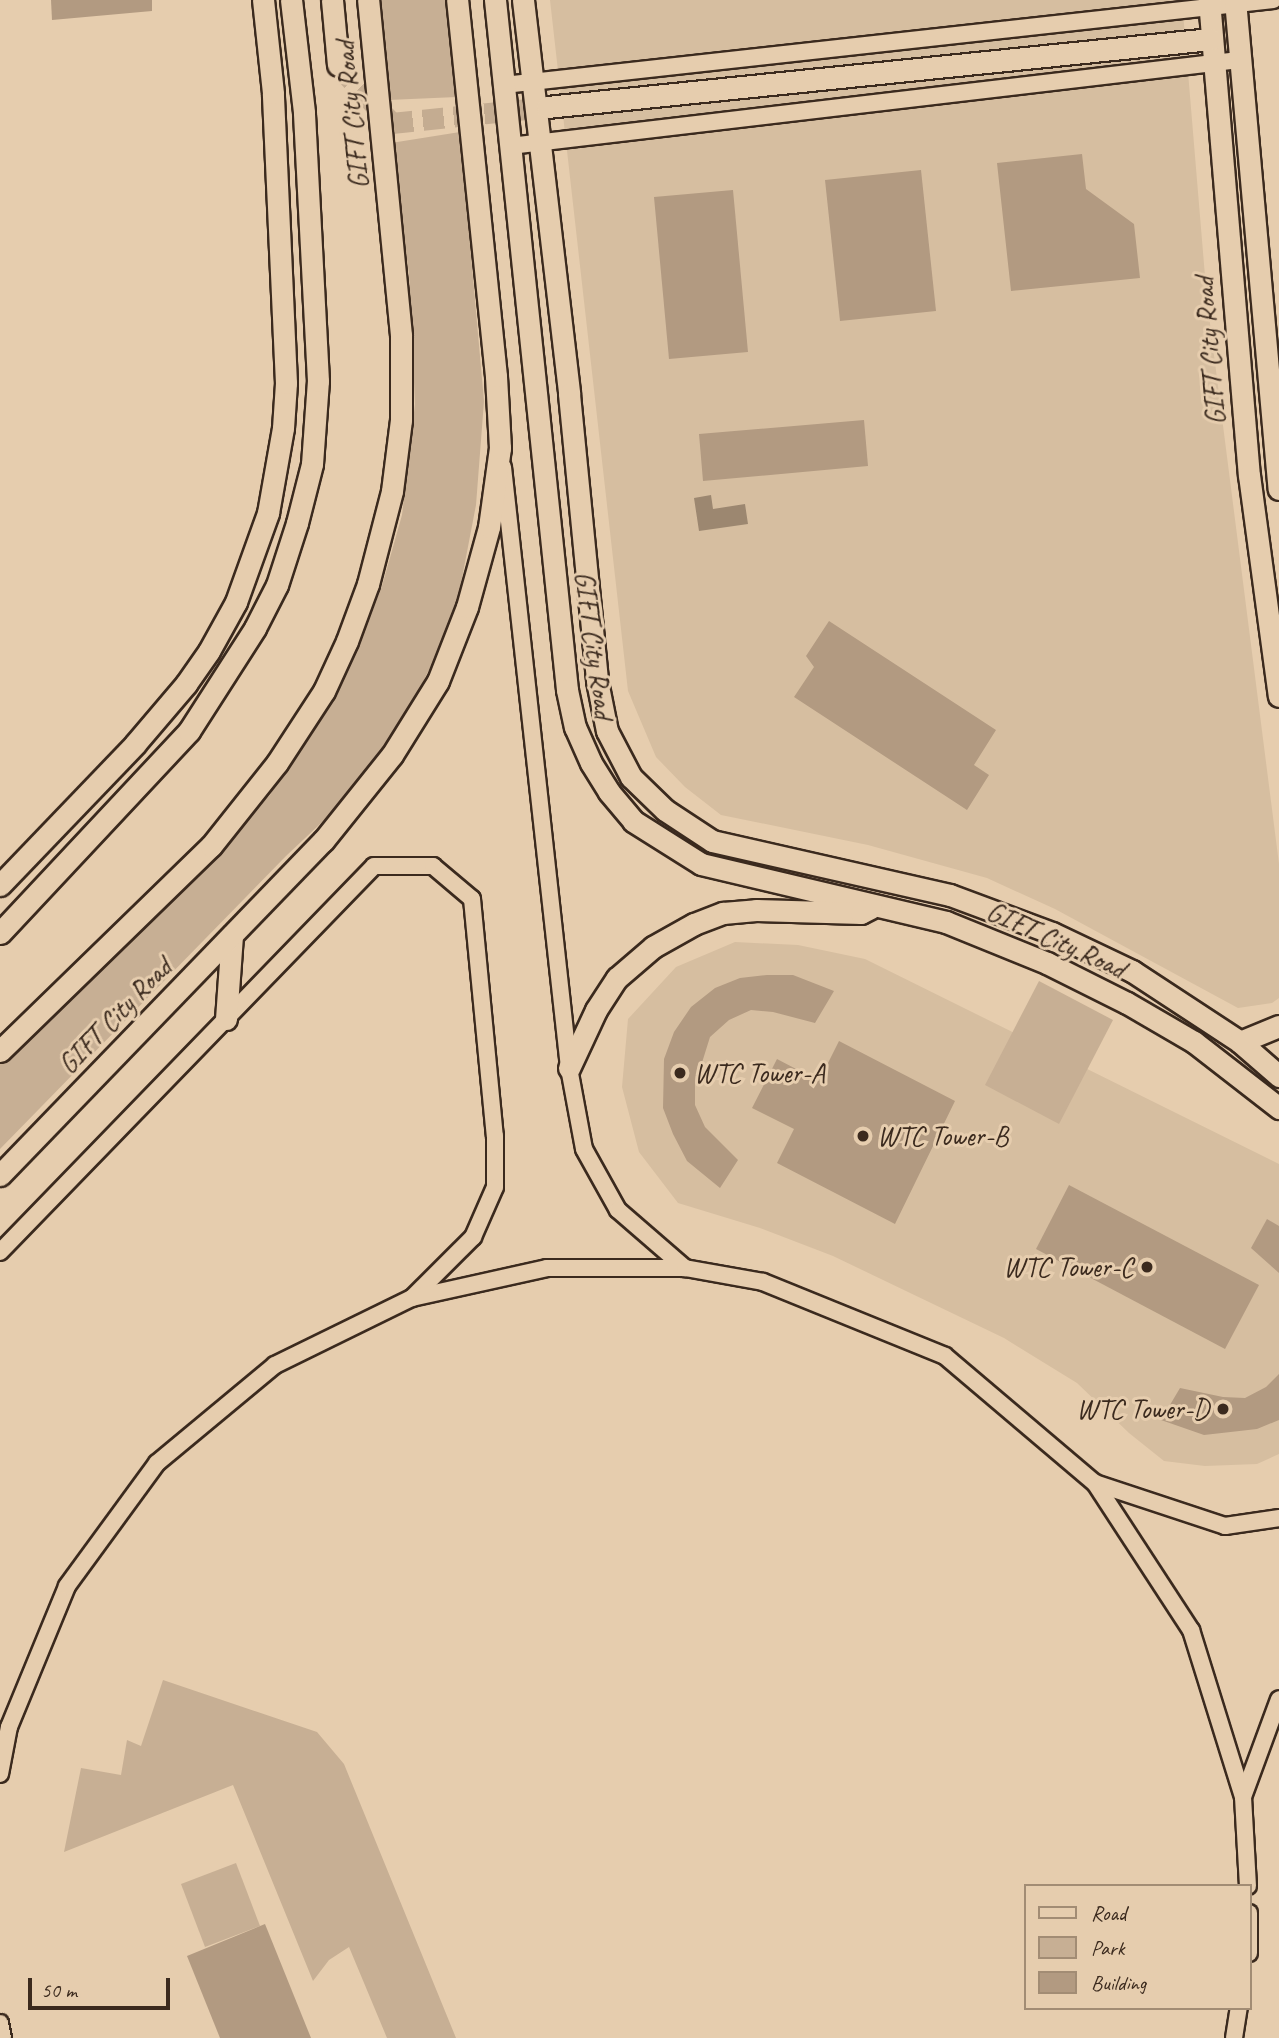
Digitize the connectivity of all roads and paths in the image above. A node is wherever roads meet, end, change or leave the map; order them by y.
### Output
1 (263, 0) edge
2 (291, 0) edge
3 (332, 0) edge
4 (368, 0) edge
5 (457, 0) edge
6 (495, 0) edge
7 (523, 0) edge
8 (1273, 0) edge
9 (1235, 2) edge
10 (1209, 3) edge
11 (1211, 39) junction
12 (1238, 60) junction
13 (1212, 63) junction
14 (338, 65) tunnel mouth
15 (531, 81) junction
16 (504, 86) junction
17 (548, 107) tunnel mouth
18 (538, 141) junction
19 (510, 146) junction
20 (500, 447) junction
21 (1279, 489) edge
22 (1279, 696) edge
23 (0, 885) edge
24 (879, 905) junction
25 (0, 933) edge
26 (232, 935) junction
27 (226, 1019) junction
28 (1279, 1026) edge
29 (1240, 1042) junction
30 (0, 1051) edge
31 (569, 1068) junction
32 (1279, 1076) edge
33 (1279, 1108) edge
34 (0, 1175) edge
35 (0, 1252) edge
36 (685, 1268) junction
37 (412, 1298) junction
38 (1095, 1483) junction
39 (1279, 1506) edge
40 (1279, 1518) edge
41 (1245, 1523) junction
42 (1279, 1699) edge
43 (4, 1730) edge
44 (0, 1774) edge
45 (1244, 1797) junction
46 (1248, 1884) edge
47 (1239, 2010) edge
48 (0, 2023) edge
49 (3, 2038) edge
50 (1234, 2038) edge

1 - 23 street
2 - 25 street
3 - 14 street
4 - 30 street, GIFT City Road
5 - 20 street, GIFT City Road
6 - 16 street, GIFT City Road
7 - 15 street, GIFT City Road
8 - 9 street
9 - 10 street
9 - 12 street, GIFT City Road
10 - 11 street, GIFT City Road
10 - 15 street
11 - 13 street, GIFT City Road
11 - 17 street
12 - 13 street
12 - 21 street, GIFT City Road
13 - 18 street
13 - 22 street, GIFT City Road
15 - 16 street
15 - 18 street, GIFT City Road
16 - 19 street, GIFT City Road
18 - 19 street
18 - 29 street, GIFT City Road
19 - 24 street, GIFT City Road
20 - 26 street, GIFT City Road
20 - 31 street
24 - 31 street
24 - 33 street, GIFT City Road
26 - 27 street
26 - 34 street, GIFT City Road
27 - 35 street
27 - 37 street
28 - 29 street
29 - 32 street, GIFT City Road
31 - 36 street
36 - 37 street
36 - 38 street
37 - 43 street
38 - 41 street
38 - 45 street
39 - 41 street
40 - 41 street
42 - 45 street
43 - 44 street
45 - 46 street
47 - 50 street
48 - 49 street

